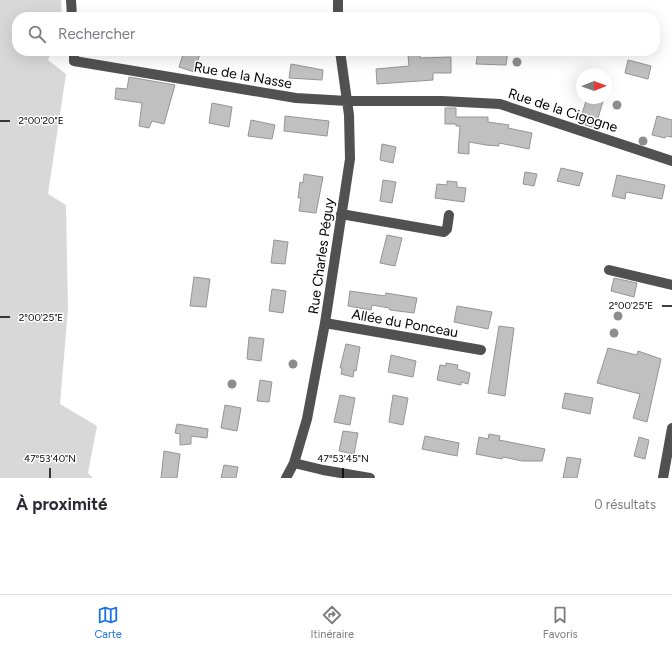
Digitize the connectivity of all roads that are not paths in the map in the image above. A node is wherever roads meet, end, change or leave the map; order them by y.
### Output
1 (71, 0) edge
2 (338, 0) edge
3 (72, 12) edge
4 (338, 12) edge
5 (74, 56) edge
6 (341, 56) edge
7 (347, 101) junction
8 (672, 161) edge
9 (341, 214) junction
10 (449, 215) dead end
11 (609, 270) dead end
12 (672, 285) edge
13 (325, 323) junction
14 (481, 350) dead end
15 (672, 428) edge
16 (294, 463) junction
17 (286, 478) edge
18 (370, 478) edge
19 (663, 478) edge

1 - 3 street
2 - 4 street
5 - 7 street, Rue de la Nasse
6 - 7 street, Rue Charles Péguy
7 - 8 street, Rue de la Cigogne
7 - 9 street, Rue Charles Péguy
9 - 10 street
9 - 13 street, Rue Charles Péguy
11 - 12 street
13 - 14 street, Allée du Ponceau
13 - 16 street, Rue Charles Péguy
15 - 19 street
16 - 17 street, Rue Charles Péguy
16 - 18 street

